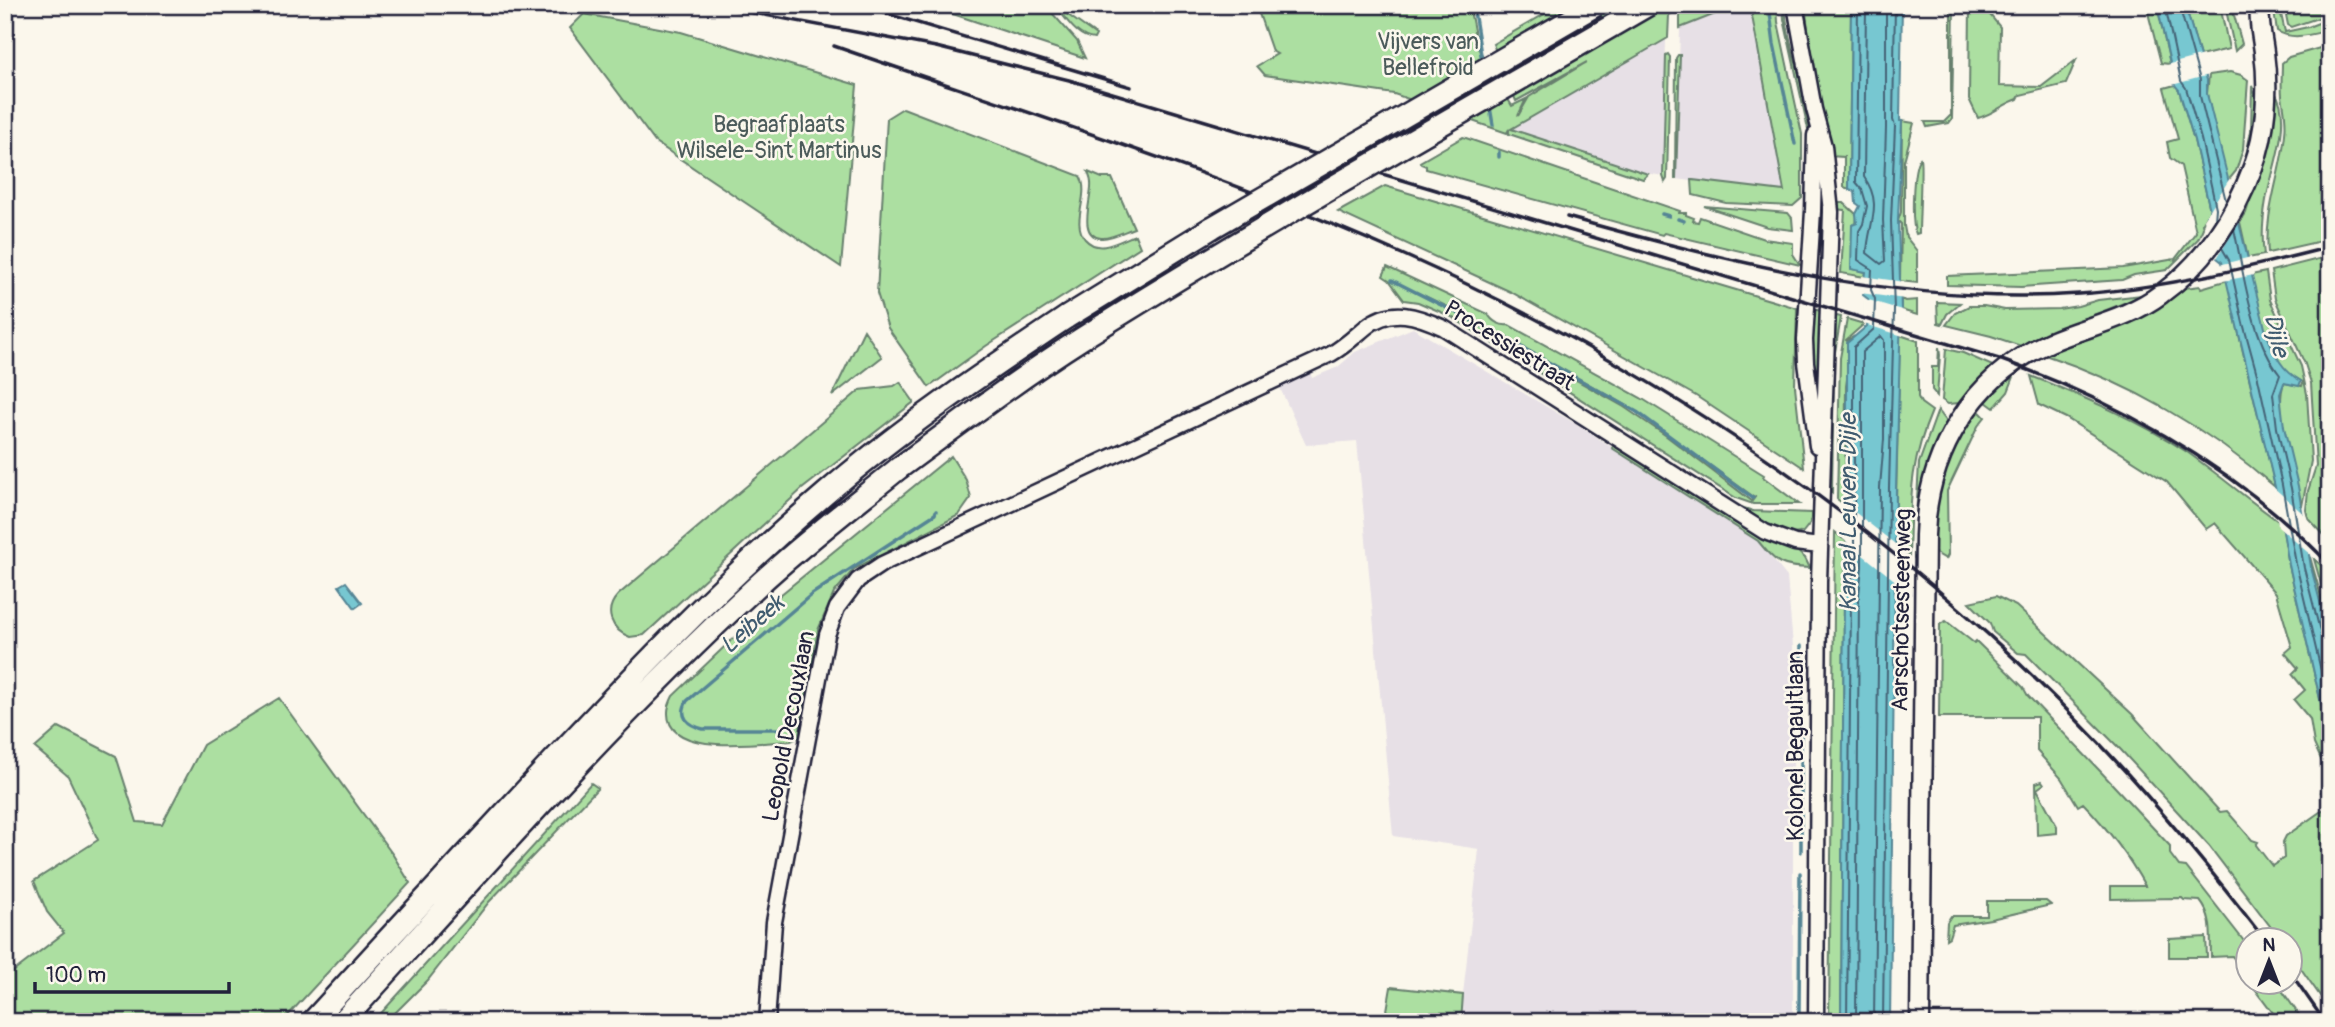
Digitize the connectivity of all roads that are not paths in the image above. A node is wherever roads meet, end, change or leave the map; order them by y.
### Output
1 (1595, 5) edge
2 (1648, 5) edge
3 (1795, 5) edge
4 (2247, 5) edge
5 (2259, 13) edge
6 (1814, 109) junction
7 (1821, 471) junction
8 (1016, 501) joint
9 (1821, 546) junction
10 (312, 1022) edge
11 (342, 1022) edge
12 (767, 1022) edge
13 (1816, 1022) edge
14 (1920, 1022) edge

1 - 10 highway, bridge
2 - 11 highway, bridge
3 - 6 street, Kolonel Begaultlaan
4 - 5 main road, Aarschotsesteenweg
5 - 14 main road, Aarschotsesteenweg
6 - 7 street, Kolonel Begaultlaan
6 - 7 street, Kolonel Begaultlaan
7 - 9 street, Kolonel Begaultlaan
8 - 9 street, Processiestraat
8 - 12 street, Leopold Decouxlaan
9 - 13 street, Kolonel Begaultlaan

